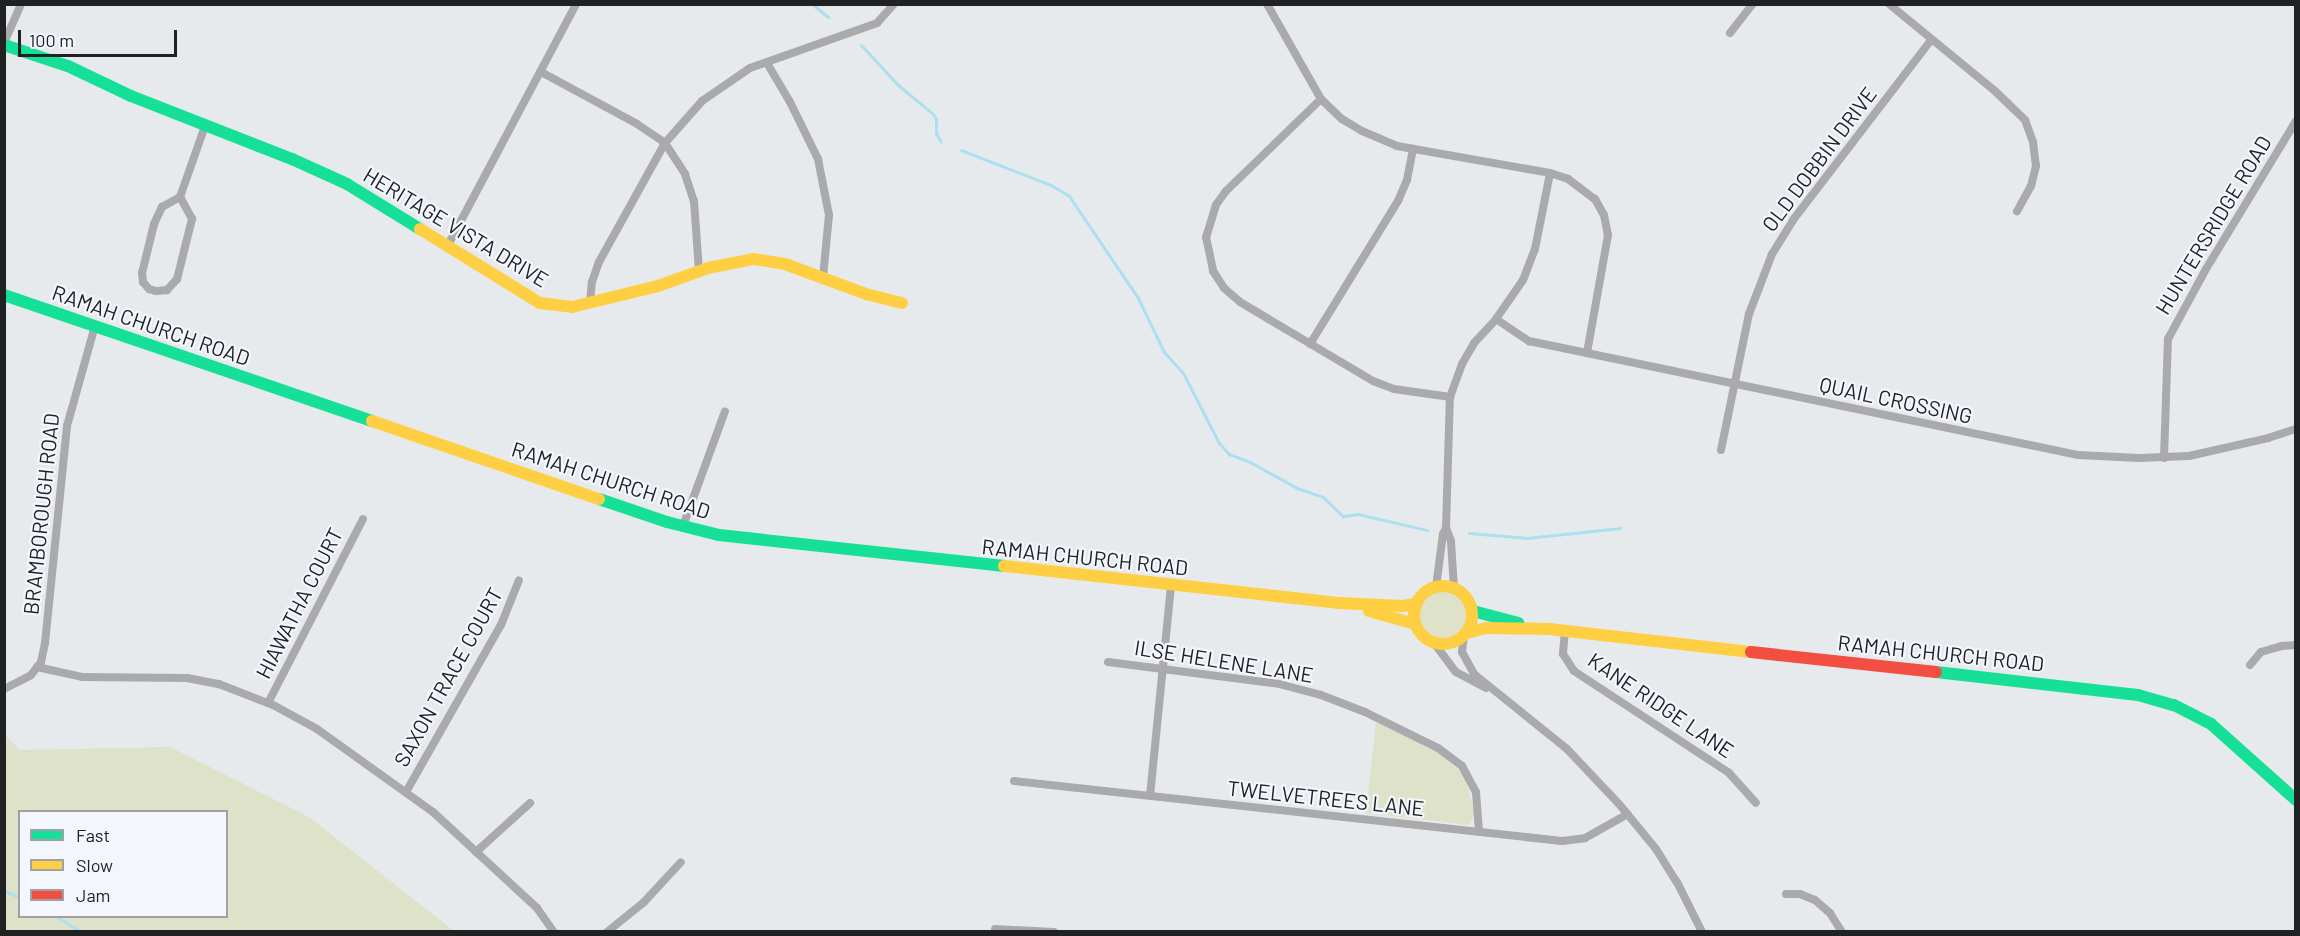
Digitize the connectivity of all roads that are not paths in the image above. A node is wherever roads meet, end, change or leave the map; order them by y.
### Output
1 (21, 4) edge
2 (576, 4) edge
3 (894, 4) edge
4 (1268, 4) edge
5 (1753, 4) edge
6 (1889, 4) edge
7 (1730, 33) dead end
8 (1932, 40) junction
9 (4, 44) edge
10 (767, 63) junction
11 (541, 72) junction
12 (1321, 99) junction
13 (2295, 121) edge
14 (205, 126) junction
15 (665, 142) junction
16 (1413, 149) junction
17 (1550, 173) junction
18 (180, 197) junction
19 (2018, 211) dead end
20 (447, 248) junction
21 (699, 271) junction
22 (823, 277) junction
23 (4, 295) edge
24 (590, 303) junction
25 (902, 303) dead end
26 (1496, 319) junction
27 (95, 326) junction
28 (1310, 344) junction
29 (1587, 354) junction
30 (1735, 385) junction
31 (1450, 398) junction
32 (725, 411) dead end
33 (2295, 429) edge
34 (1721, 450) dead end
35 (2164, 458) junction
36 (363, 519) dead end
37 (683, 526) junction
38 (1446, 528) junction
39 (519, 579) dead end
40 (1171, 587) junction
41 (1436, 587) junction
42 (1454, 588) junction
43 (1338, 603) junction
44 (1416, 604) junction
45 (1473, 611) junction
46 (1415, 624) junction
47 (1549, 629) junction
48 (1565, 630) junction
49 (1466, 634) junction
50 (1434, 643) junction
51 (2295, 645) edge
52 (1108, 662) dead end
53 (2250, 664) dead end
54 (37, 667) junction
55 (1164, 670) junction
56 (4, 689) edge
57 (1495, 692) junction
58 (268, 703) junction
59 (1014, 781) dead end
60 (406, 792) junction
61 (1150, 796) junction
62 (2295, 800) edge
63 (530, 802) dead end
64 (1756, 803) dead end
65 (1628, 814) junction
66 (1479, 832) junction
67 (476, 852) junction
68 (681, 862) dead end
69 (1786, 894) dead end
70 (995, 929) dead end
71 (554, 932) edge
72 (607, 932) edge
73 (1054, 932) edge
74 (1701, 932) edge
75 (1842, 932) edge

1 - 9 street
2 - 11 street
3 - 10 street
4 - 12 street
5 - 7 street
6 - 8 street
8 - 19 street
8 - 30 street, OLD DOBBIN DRIVE
9 - 14 main road, HERITAGE VISTA DRIVE
10 - 15 street
10 - 22 street
11 - 15 street
11 - 20 street
12 - 16 street
12 - 28 street
13 - 35 street, HUNTERSRIDGE ROAD
14 - 18 street
14 - 20 main road, HERITAGE VISTA DRIVE
15 - 21 street
15 - 24 street
16 - 17 street
16 - 28 street
17 - 26 street
17 - 29 street
18 - 18 street
20 - 24 main road, HERITAGE VISTA DRIVE
21 - 22 main road, HERITAGE VISTA DRIVE
21 - 24 main road, HERITAGE VISTA DRIVE
22 - 25 main road, HERITAGE VISTA DRIVE
23 - 27 main road, RAMAH CHURCH ROAD
26 - 29 street, QUAIL CROSSING
26 - 31 street
27 - 37 main road, RAMAH CHURCH ROAD
27 - 54 street, BRAMBOROUGH ROAD
28 - 31 street
29 - 30 street, QUAIL CROSSING
30 - 34 street, OLD DOBBIN DRIVE
30 - 35 street, QUAIL CROSSING
31 - 38 street
32 - 37 street
33 - 35 street, QUAIL CROSSING
36 - 58 street, HIAWATHA COURT
37 - 40 main road, RAMAH CHURCH ROAD
38 - 41 street
38 - 42 street
39 - 60 street, SAXON TRACE COURT
40 - 43 main road, RAMAH CHURCH ROAD
40 - 55 street
41 - 42 main road
41 - 44 main road
42 - 45 main road
43 - 44 main road, RAMAH CHURCH ROAD
43 - 46 main road, RAMAH CHURCH ROAD
44 - 46 main road
45 - 47 main road, RAMAH CHURCH ROAD
45 - 49 main road
46 - 50 main road, RAMAH CHURCH ROAD
47 - 48 main road, RAMAH CHURCH ROAD
47 - 49 main road, RAMAH CHURCH ROAD
48 - 62 main road, RAMAH CHURCH ROAD
48 - 64 street, KANE RIDGE LANE
49 - 50 main road, RAMAH CHURCH ROAD
49 - 57 street
50 - 57 street
51 - 53 street
52 - 55 street, ILSE HELENE LANE
54 - 56 street
54 - 58 street
55 - 61 street
55 - 66 street, ILSE HELENE LANE
57 - 65 street
58 - 60 street
59 - 61 street, TWELVETREES LANE
60 - 67 street
61 - 66 street, TWELVETREES LANE
63 - 67 street
65 - 66 street, TWELVETREES LANE
65 - 74 street
67 - 71 street
68 - 72 street
69 - 75 street
70 - 73 street

